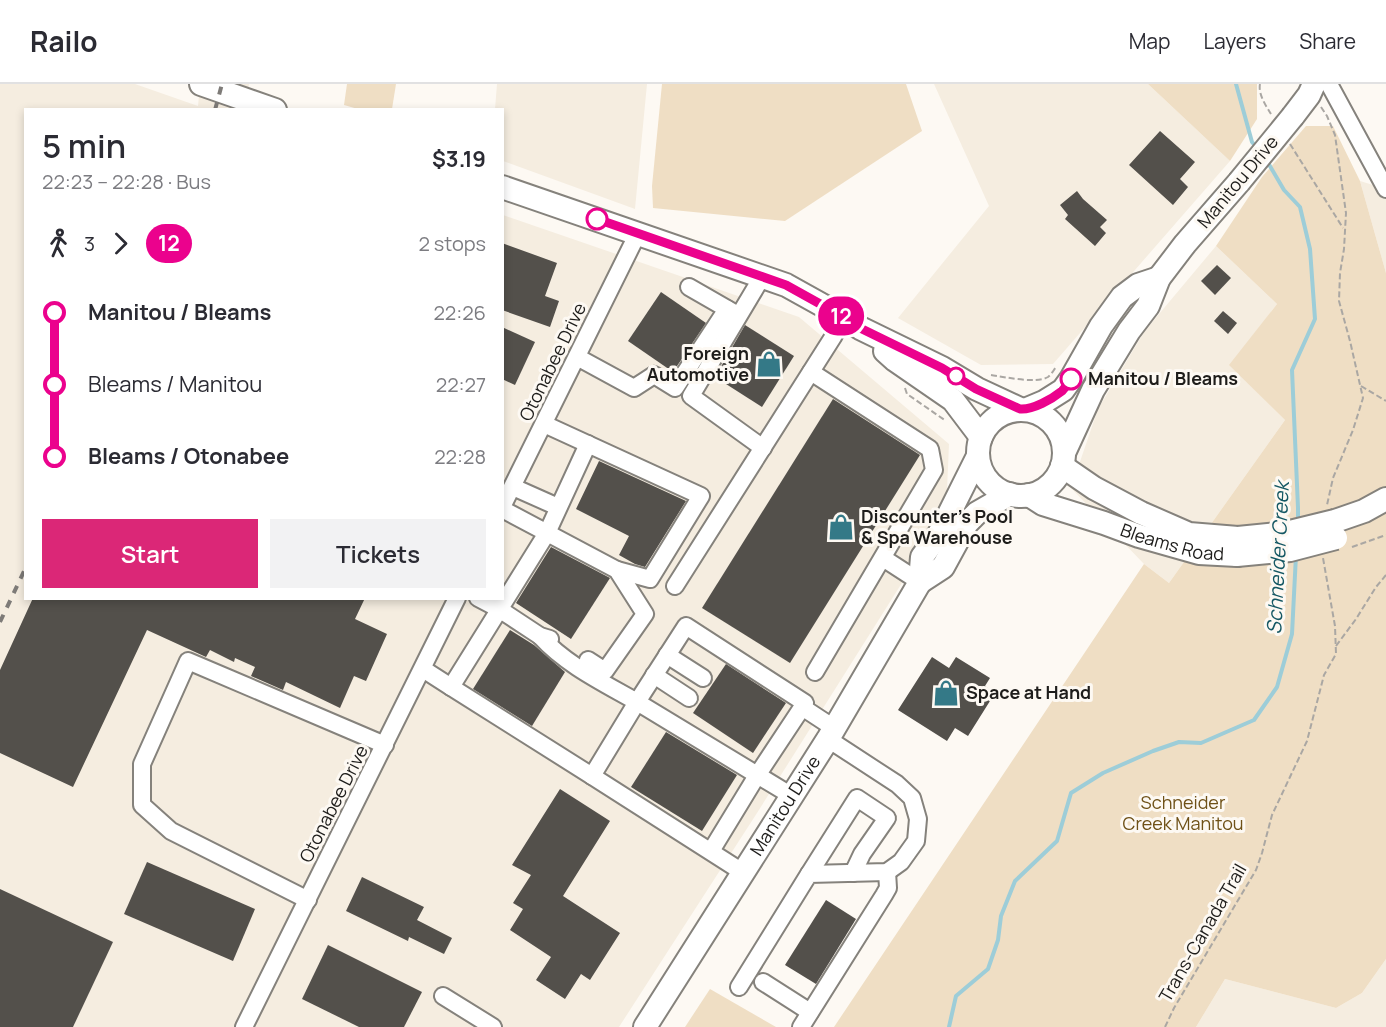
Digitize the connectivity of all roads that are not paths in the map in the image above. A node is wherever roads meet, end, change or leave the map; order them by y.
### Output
1 (201, 84) edge
2 (1329, 84) edge
3 (1311, 89) edge
4 (269, 108) edge
5 (504, 188) edge
6 (1386, 189) edge
7 (638, 233) junction
8 (762, 277) junction
9 (1159, 278) junction
10 (689, 288) dead end
11 (733, 312) junction
12 (852, 323) junction
13 (577, 357) junction
14 (811, 372) junction
15 (1023, 410) junction
16 (544, 424) junction
17 (588, 444) junction
18 (979, 447) junction
19 (762, 448) junction
20 (1063, 460) junction
21 (513, 487) junction
22 (1020, 495) junction
23 (1386, 499) edge
24 (504, 504) edge
25 (558, 507) junction
26 (504, 509) edge
27 (1386, 516) edge
28 (547, 533) junction
29 (1333, 534) junction
30 (1238, 546) junction
31 (883, 558) junction
32 (617, 570) junction
33 (920, 582) junction
34 (675, 586) dead end
35 (457, 600) edge
36 (482, 600) edge
37 (499, 609) junction
38 (540, 636) junction
39 (667, 655) junction
40 (423, 669) junction
41 (815, 672) dead end
42 (654, 675) junction
43 (703, 678) dead end
44 (451, 687) junction
45 (689, 698) dead end
46 (637, 702) junction
47 (802, 707) junction
48 (831, 734) junction
49 (385, 745) junction
50 (758, 774) junction
51 (592, 776) junction
52 (792, 796) junction
53 (711, 851) junction
54 (887, 872) junction
55 (744, 873) junction
56 (853, 873) junction
57 (809, 874) junction
58 (308, 900) junction
59 (763, 982) dead end
60 (739, 987) dead end
61 (443, 996) dead end
62 (810, 1012) junction
63 (244, 1027) edge
64 (493, 1027) edge
65 (645, 1027) edge
66 (801, 1027) edge

1 - 4 main road
2 - 6 street
3 - 9 main road, Manitou Drive, bridge
5 - 7 main road
7 - 8 main road
7 - 13 street, Otonabee Drive
8 - 11 street
8 - 12 main road
9 - 15 main road, Manitou Drive
9 - 20 main road, Manitou Drive
10 - 11 street
11 - 13 street
11 - 19 street
12 - 14 street
12 - 15 main road
12 - 18 main road
13 - 16 street, Otonabee Drive
14 - 19 street
14 - 31 street
15 - 18 main road
15 - 20 main road
16 - 17 street
16 - 21 street, Otonabee Drive
17 - 25 street
17 - 32 street
18 - 22 main road
18 - 33 main road, Manitou Drive
19 - 34 street
20 - 22 main road
20 - 30 main road, Bleams Road
21 - 24 street, Otonabee Drive
21 - 25 street
22 - 30 main road, Bleams Road
22 - 33 main road, Manitou Drive
23 - 29 main road, Bleams Road
25 - 28 street
26 - 28 street
27 - 29 main road, Bleams Road
28 - 32 street
28 - 37 street
29 - 30 main road, Bleams Road, bridge
31 - 33 street
31 - 41 street
32 - 38 street
33 - 48 main road, Manitou Drive
35 - 40 street, Otonabee Drive
36 - 37 street
37 - 38 street
37 - 44 street
38 - 46 street
39 - 42 street
39 - 43 street
39 - 47 street
40 - 44 street
40 - 49 street, Otonabee Drive
42 - 45 street
42 - 46 street
44 - 51 street
46 - 50 street
46 - 51 street
47 - 48 street
47 - 50 street
48 - 52 main road, Manitou Drive
48 - 54 street
49 - 58 street, Otonabee Drive
49 - 58 street
50 - 52 street
50 - 53 street
51 - 53 street
52 - 55 main road, Manitou Drive
53 - 55 street
54 - 56 street
54 - 62 street
55 - 65 main road, Manitou Drive
56 - 57 street
56 - 57 street
57 - 60 street
58 - 63 street, Otonabee Drive
59 - 62 street
61 - 64 street
62 - 66 street

